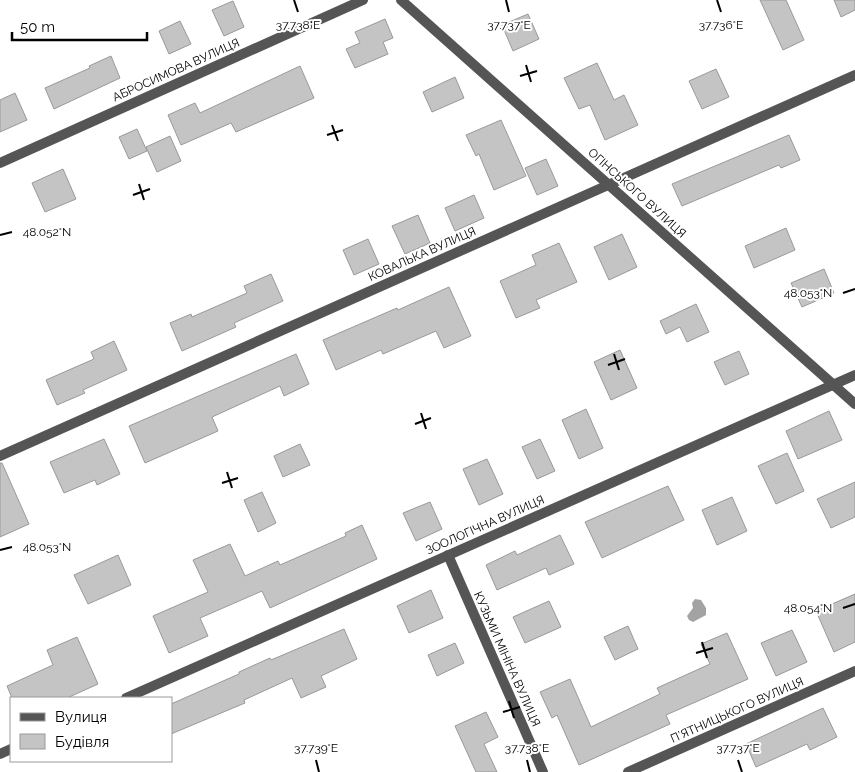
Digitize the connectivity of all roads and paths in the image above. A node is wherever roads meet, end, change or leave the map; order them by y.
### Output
1 (363, 0) edge
2 (401, 0) edge
3 (855, 75) edge
4 (0, 163) edge
5 (609, 185) junction
6 (855, 375) edge
7 (833, 385) junction
8 (855, 404) edge
9 (0, 456) edge
10 (448, 555) junction
11 (855, 671) edge
12 (128, 697) edge
13 (543, 772) edge
14 (628, 772) edge

1 - 4 street, АБРОСИМОВА ВУЛИЦЯ
2 - 5 street, ОГІНСЬКОГО ВУЛИЦЯ
3 - 5 street, КОВАЛЬКА ВУЛИЦЯ
5 - 7 street, ОГІНСЬКОГО ВУЛИЦЯ
5 - 9 street, КОВАЛЬКА ВУЛИЦЯ
6 - 7 street, ЗООЛОГІЧНА ВУЛИЦЯ
7 - 8 street, ОГІНСЬКОГО ВУЛИЦЯ
7 - 10 street, ЗООЛОГІЧНА ВУЛИЦЯ
10 - 12 street, ЗООЛОГІЧНА ВУЛИЦЯ
10 - 13 street, КУЗЬМИ МІНІНА ВУЛИЦЯ
11 - 14 street, П’ЯТНИЦЬКОГО ВУЛИЦЯ

